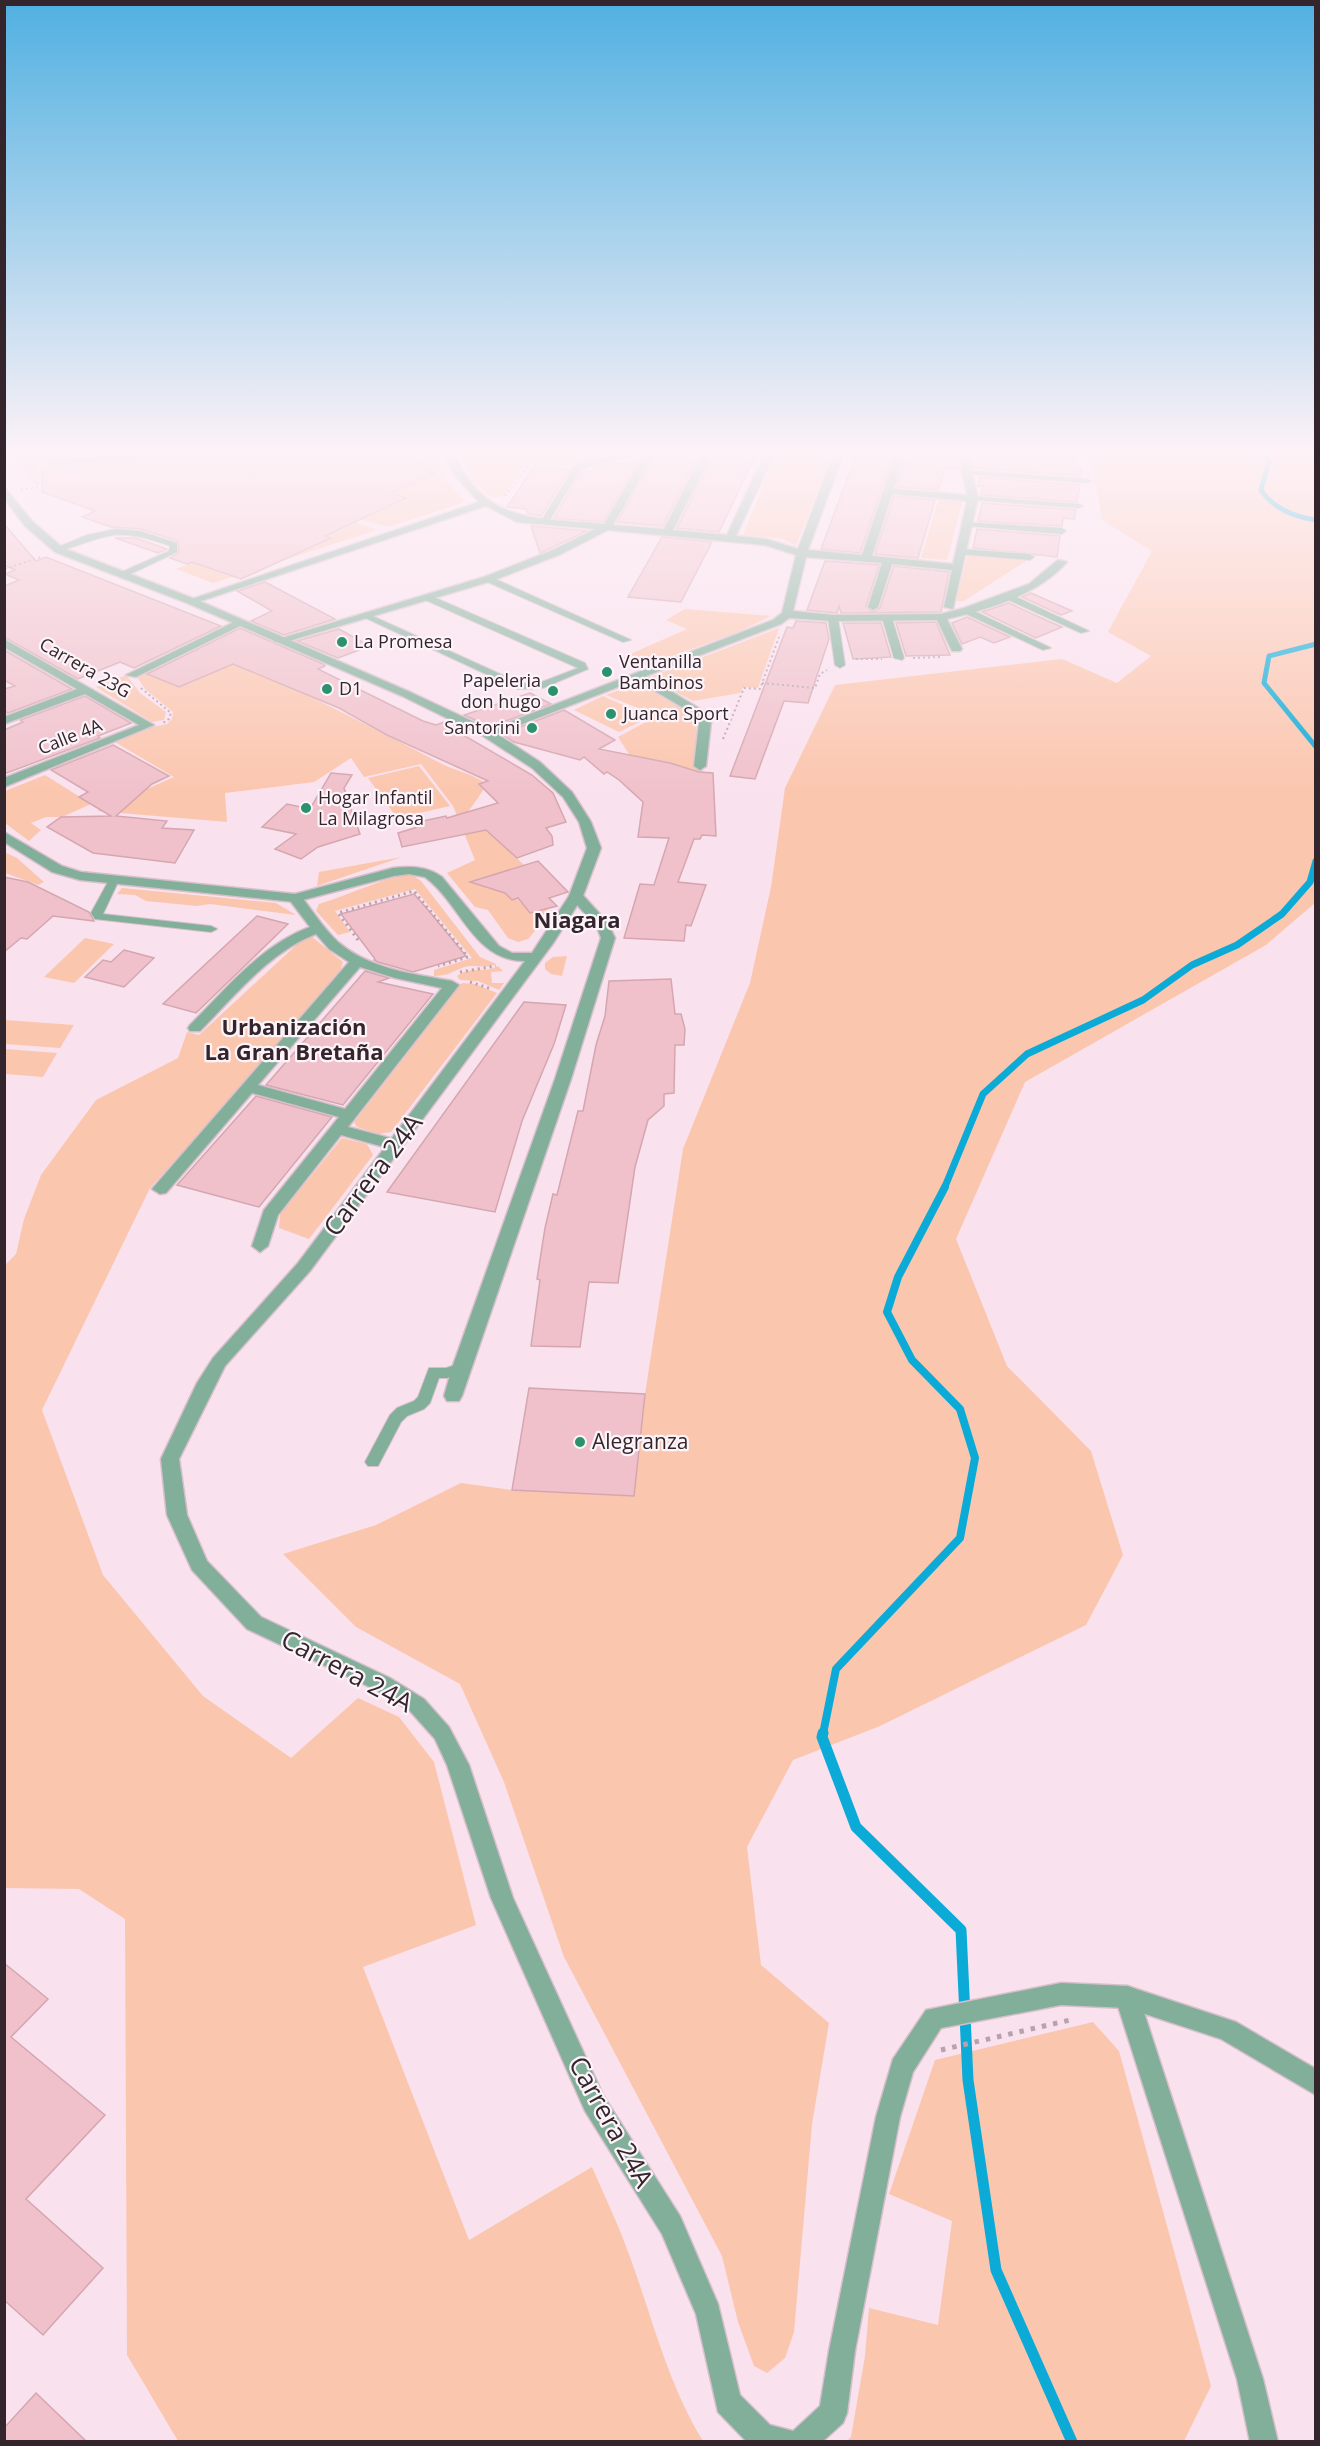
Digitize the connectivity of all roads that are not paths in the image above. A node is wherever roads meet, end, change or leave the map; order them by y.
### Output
1 (94, 564) edge
2 (147, 564) edge
3 (302, 564) edge
4 (526, 564) edge
5 (799, 564) edge
6 (887, 564) edge
7 (924, 564) edge
8 (1059, 564) edge
9 (957, 567) joint
10 (122, 575) junction
11 (488, 579) junction
12 (1007, 596) junction
13 (426, 597) junction
14 (191, 601) junction
15 (873, 607) dead end
16 (950, 607) dead end
17 (967, 611) junction
18 (787, 614) junction
19 (363, 615) junction
20 (941, 616) junction
21 (833, 618) junction
22 (887, 618) junction
23 (237, 623) junction
24 (1084, 631) dead end
25 (278, 640) junction
26 (626, 640) dead end
27 (4, 642) edge
28 (1046, 648) dead end
29 (956, 649) dead end
30 (899, 658) dead end
31 (840, 664) road end
32 (132, 675) road end
33 (636, 675) junction
34 (87, 689) junction
35 (4, 721) edge
36 (148, 724) joint
37 (487, 733) junction
38 (700, 766) dead end
39 (4, 783) edge
40 (4, 836) edge
41 (11, 845) edge
42 (114, 880) junction
43 (576, 897) junction
44 (295, 898) junction
45 (319, 928) junction
46 (212, 929) dead end
47 (536, 957) junction
48 (361, 962) junction
49 (195, 1028) dead end
50 (250, 1089) junction
51 (350, 1115) junction
52 (338, 1130) junction
53 (395, 1145) junction
54 (160, 1189) dead end
55 (260, 1246) dead end
56 (461, 1368) junction
57 (453, 1396) dead end
58 (373, 1462) dead end
59 (1127, 1997) junction
60 (1316, 2083) edge
61 (786, 2442) edge
62 (801, 2442) edge
63 (1264, 2442) edge

1 - 10 street, Carrera 24A
2 - 10 lane
3 - 14 street
4 - 11 street
5 - 18 street
6 - 15 street
7 - 9 street
8 - 12 street
9 - 16 street
10 - 14 street, Carrera 24A
11 - 13 street
11 - 26 lane
12 - 17 street
12 - 24 lane
13 - 19 street
13 - 19 lane
14 - 23 street, Carrera 24A
17 - 20 street
17 - 28 lane
18 - 21 street
18 - 33 street
19 - 25 street
20 - 22 street
20 - 29 street
21 - 22 street
21 - 31 lane
22 - 30 lane
23 - 25 street, Carrera 24A
23 - 32 street
25 - 37 street, Carrera 24A
27 - 34 street, Carrera 23G
33 - 37 street
33 - 38 street
34 - 35 street
34 - 36 street, Carrera 23G
36 - 39 street, Calle 4A
37 - 43 street, Carrera 24A
40 - 41 street
41 - 42 street
42 - 44 street
42 - 46 lane
43 - 47 street, Carrera 24A
43 - 56 street
44 - 45 street
44 - 47 street
45 - 48 street
45 - 49 street
47 - 53 street, Carrera 24A
48 - 50 street
48 - 51 street
50 - 51 street
50 - 54 street
51 - 52 street
52 - 53 street
52 - 55 street
53 - 61 street, Carrera 24A
56 - 57 street
56 - 58 lane
59 - 60 street
59 - 62 street
59 - 63 street

